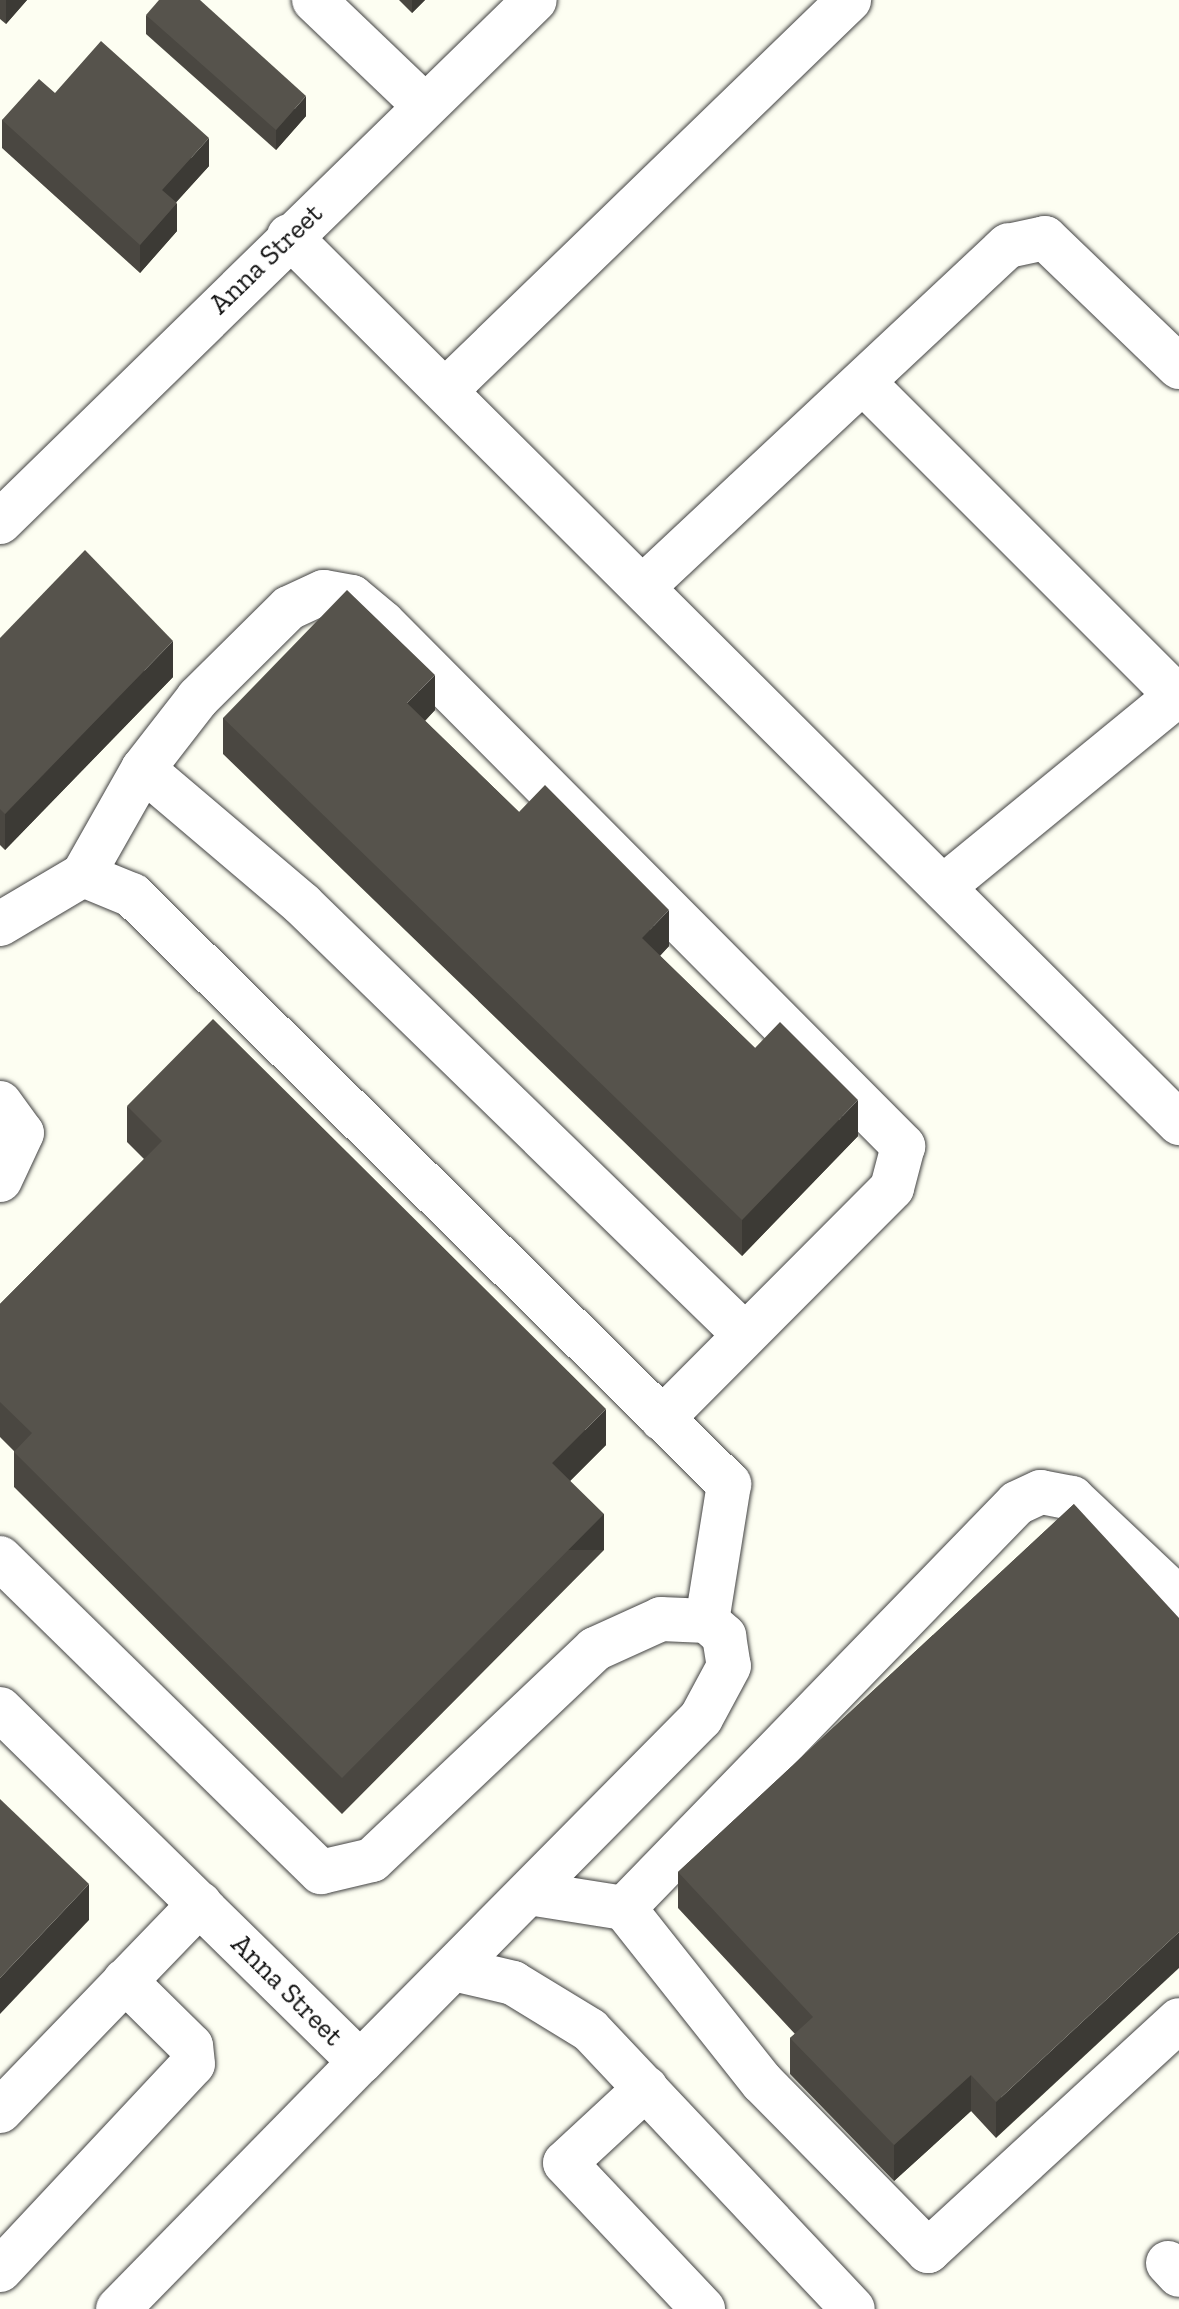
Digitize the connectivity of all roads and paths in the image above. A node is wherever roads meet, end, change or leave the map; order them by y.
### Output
1 (314, 0) edge
2 (535, 0) edge
3 (849, 0) edge
4 (425, 106) junction
5 (289, 236) junction
6 (1179, 367) edge
7 (863, 382) junction
8 (446, 390) junction
9 (0, 522) edge
10 (643, 587) junction
11 (1178, 695) edge
12 (143, 769) junction
13 (83, 875) junction
14 (943, 887) junction
15 (0, 924) edge
16 (0, 1103) edge
17 (1174, 1109) edge
18 (0, 1180) edge
19 (742, 1332) junction
20 (662, 1419) junction
21 (0, 1558) edge
22 (1179, 1599) edge
23 (707, 1621) junction
24 (0, 1709) edge
25 (529, 1893) junction
26 (200, 1904) junction
27 (624, 1908) junction
28 (454, 1969) junction
29 (125, 1981) junction
30 (1179, 2020) edge
31 (360, 2062) junction
32 (646, 2088) junction
33 (0, 2111) edge
34 (0, 2270) edge
35 (118, 2309) edge
36 (703, 2309) edge
37 (853, 2309) edge

1 - 4 street
2 - 4 street, Anna Street
3 - 8 street
4 - 5 street, Anna Street
5 - 8 street
5 - 9 street, Anna Street
6 - 7 street
7 - 10 street
7 - 11 street
8 - 10 street
10 - 14 street
11 - 14 street
12 - 13 street
12 - 19 street
12 - 19 street
13 - 15 street
13 - 20 street
14 - 17 street
16 - 18 street
19 - 20 street
20 - 23 street
21 - 23 street
22 - 27 street
23 - 25 street
24 - 26 street, Anna Street
25 - 27 street
25 - 28 street
26 - 29 street
26 - 31 street, Anna Street
27 - 30 street
28 - 31 street
28 - 32 street
29 - 33 street
29 - 34 street
31 - 35 street, Anna Street
32 - 36 street
32 - 37 street

